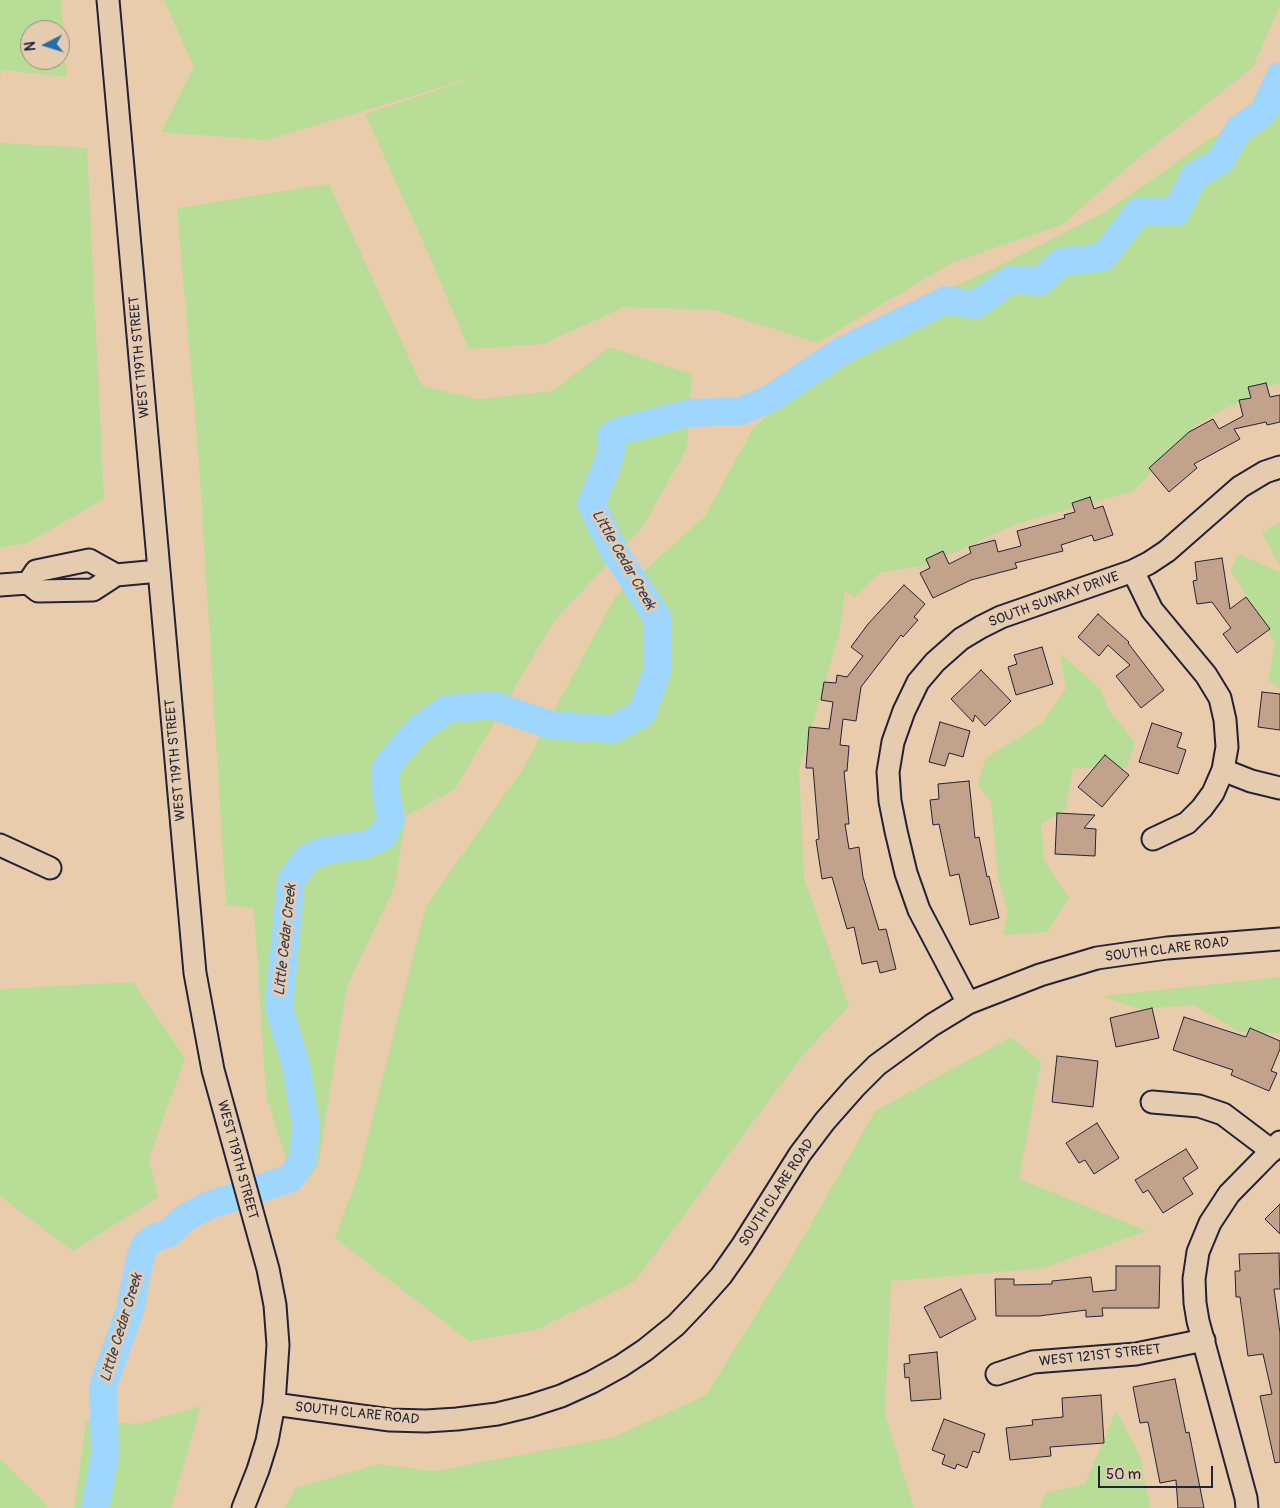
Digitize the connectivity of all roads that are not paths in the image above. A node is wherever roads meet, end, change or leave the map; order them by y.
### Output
1 (108, 0) edge
2 (1280, 467) edge
3 (160, 571) junction
4 (1133, 571) junction
5 (116, 574) junction
6 (28, 583) junction
7 (0, 585) edge
8 (1223, 770) junction
9 (1280, 788) edge
10 (1153, 839) dead end
11 (0, 844) edge
12 (50, 868) dead end
13 (1280, 939) edge
14 (968, 1003) junction
15 (1152, 1102) dead end
16 (1276, 1147) edge
17 (1204, 1340) junction
18 (997, 1374) dead end
19 (274, 1404) junction
20 (243, 1508) edge
21 (1247, 1508) edge

1 - 3 street, WEST 119TH STREET
2 - 4 street, SOUTH SUNRAY DRIVE
3 - 5 street
3 - 19 street, WEST 119TH STREET
4 - 8 street
4 - 14 street, SOUTH SUNRAY DRIVE
5 - 6 street
5 - 6 street
6 - 7 street
8 - 9 street
8 - 10 street
11 - 12 street
13 - 14 street, SOUTH CLARE ROAD
14 - 19 street, SOUTH CLARE ROAD
15 - 16 street
16 - 17 street
17 - 18 street, WEST 121ST STREET
17 - 21 street
19 - 20 street, WEST 119TH STREET

